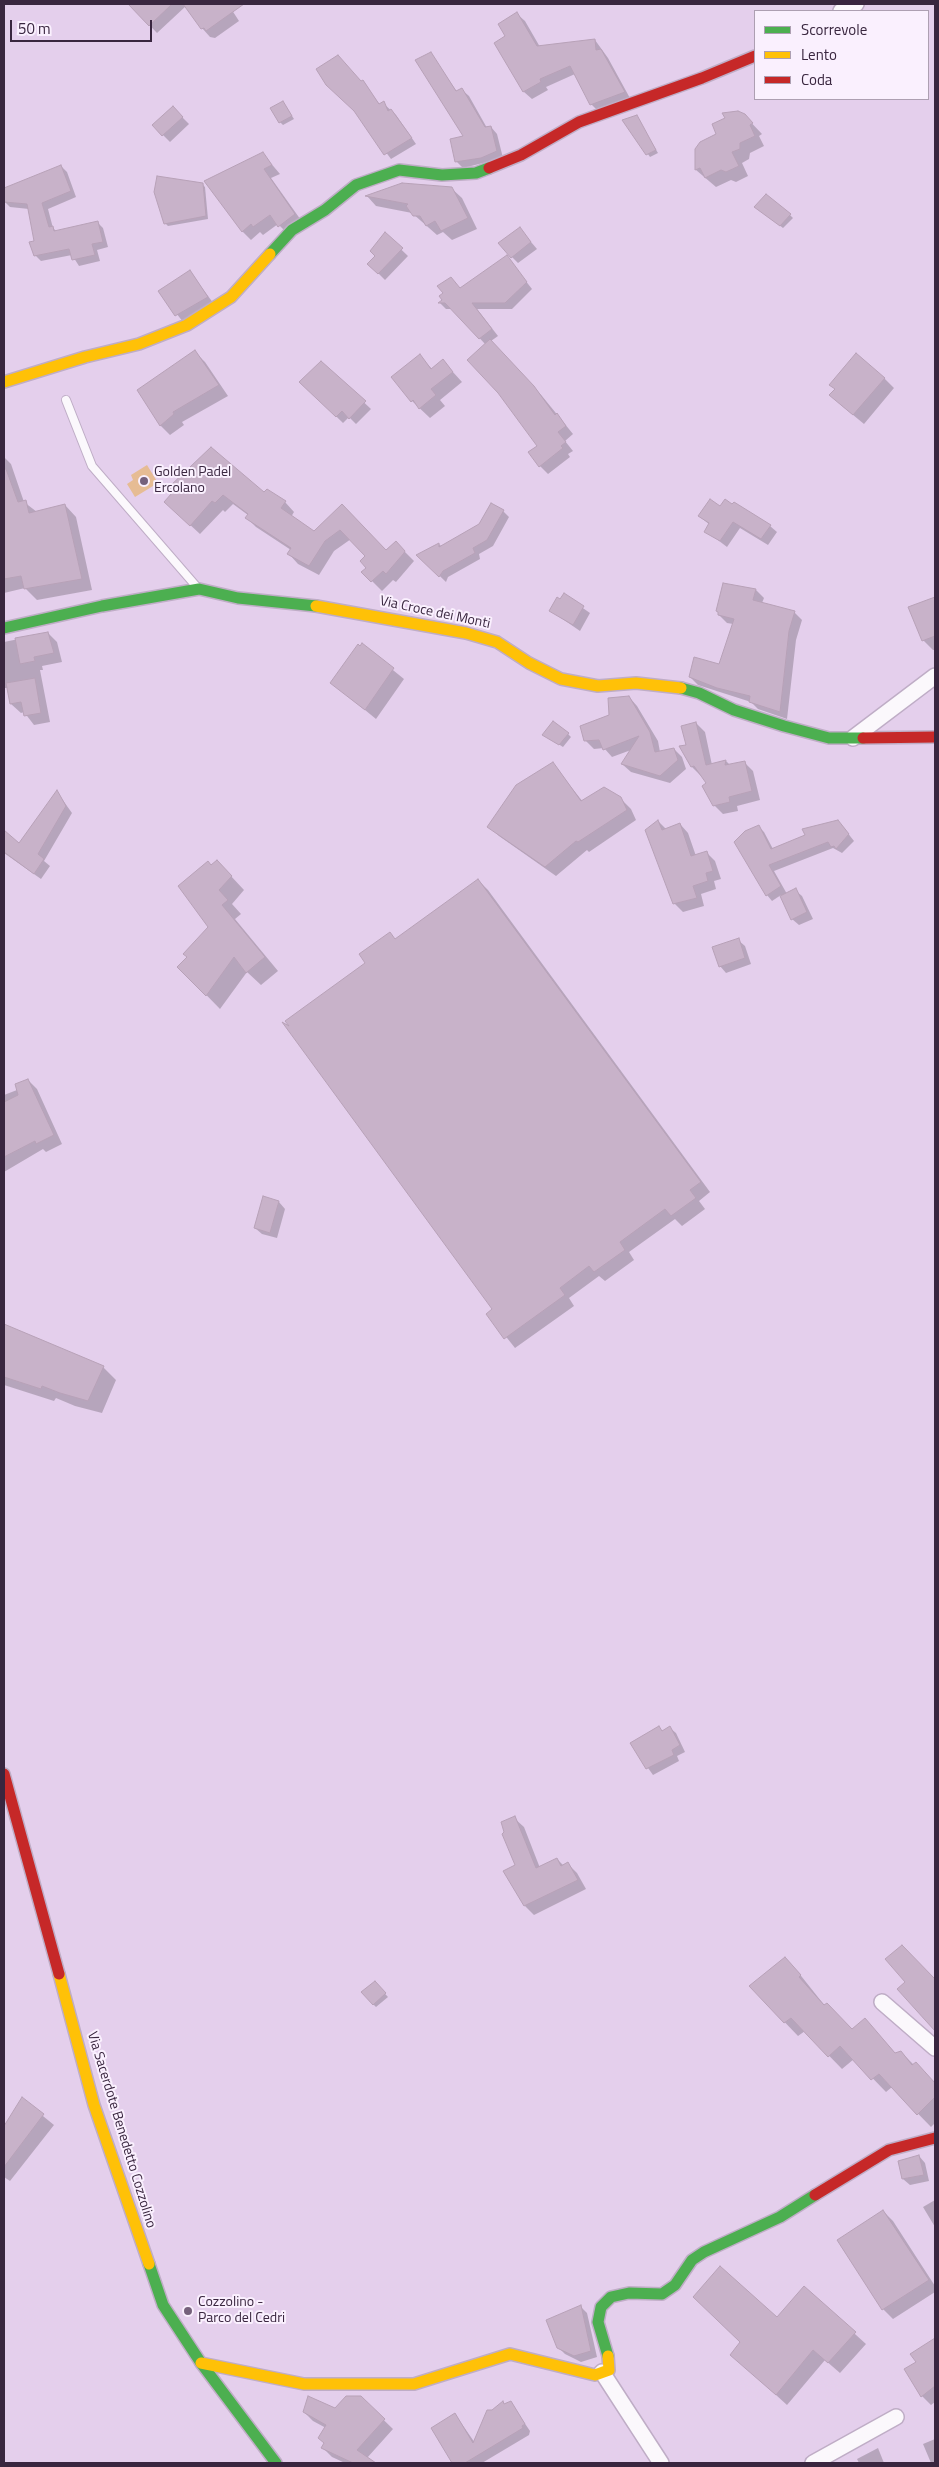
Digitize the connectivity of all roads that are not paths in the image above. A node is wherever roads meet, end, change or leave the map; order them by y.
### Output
1 (856, 4) edge
2 (843, 10) edge
3 (754, 56) edge
4 (4, 382) edge
5 (66, 400) dead end
6 (199, 589) junction
7 (4, 628) edge
8 (935, 676) edge
9 (935, 737) edge
10 (853, 738) junction
11 (4, 1774) edge
12 (882, 2002) dead end
13 (935, 2048) edge
14 (935, 2138) edge
15 (200, 2363) junction
16 (602, 2372) junction
17 (896, 2416) dead end
18 (276, 2463) edge
19 (661, 2463) edge
20 (814, 2463) edge

1 - 2 street
3 - 4 street
5 - 6 lane
6 - 7 street, Via Croce dei Monti
6 - 10 street, Via Croce dei Monti
8 - 10 street
9 - 10 street, Via Croce dei Monti
11 - 15 street, Via Sacerdote Benedetto Cozzolino
12 - 13 street
14 - 16 street
15 - 16 street
15 - 18 street, Via Sacerdote Benedetto Cozzolino
16 - 19 street
17 - 20 street

